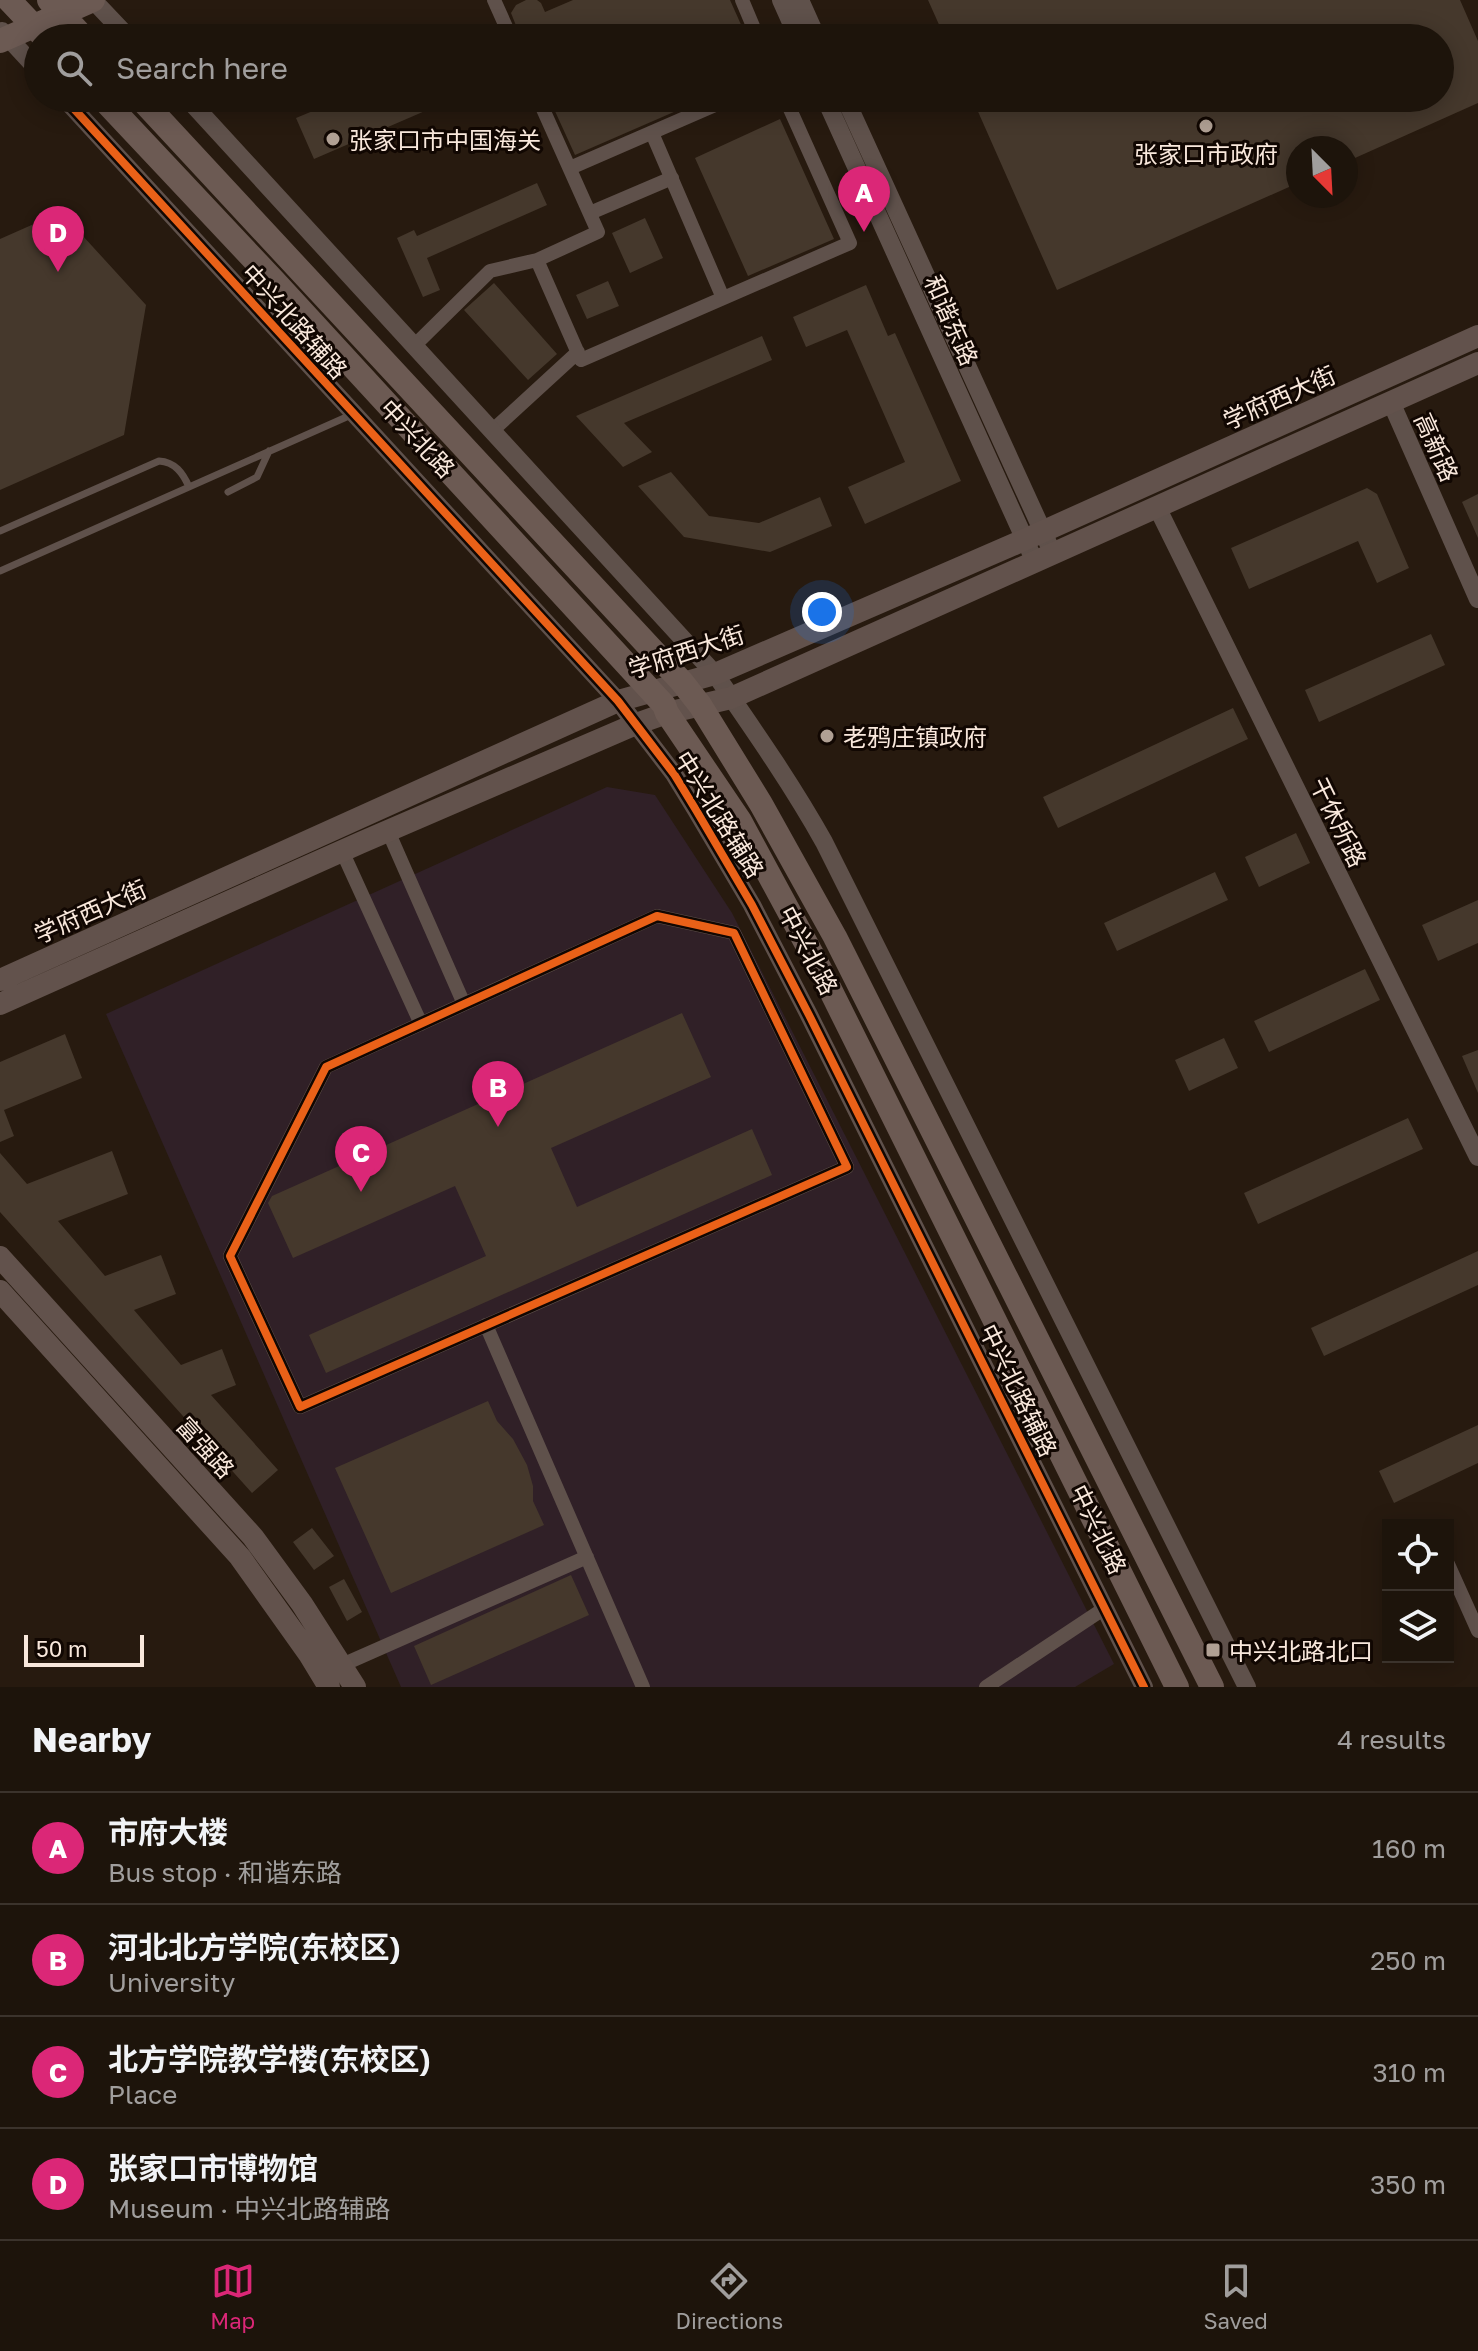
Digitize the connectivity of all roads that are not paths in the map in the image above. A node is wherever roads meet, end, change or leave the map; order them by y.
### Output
1 (9, 0) edge
2 (93, 0) edge
3 (494, 0) edge
4 (742, 0) edge
5 (781, 0) edge
6 (800, 0) edge
7 (56, 7) edge
8 (32, 24) edge
9 (45, 24) edge
10 (71, 24) edge
11 (116, 24) edge
12 (505, 24) edge
13 (752, 24) edge
14 (792, 24) edge
15 (811, 24) edge
16 (24, 34) edge
17 (3, 36) edge
18 (24, 56) edge
19 (77, 112) edge
20 (115, 112) edge
21 (153, 112) edge
22 (200, 112) edge
23 (544, 112) edge
24 (699, 112) edge
25 (791, 112) edge
26 (832, 112) edge
27 (851, 112) edge
28 (652, 133) junction
29 (570, 168) junction
30 (672, 178) junction
31 (590, 213) junction
32 (537, 260) junction
33 (723, 298) junction
34 (1478, 336) edge
35 (415, 345) junction
36 (578, 352) junction
37 (1478, 363) edge
38 (1391, 402) junction
39 (353, 414) junction
40 (493, 430) junction
41 (269, 451) junction
42 (189, 487) junction
43 (228, 492) dead end
44 (1157, 507) junction
45 (0, 531) edge
46 (1034, 535) junction
47 (1044, 558) junction
48 (0, 571) edge
49 (1478, 599) edge
50 (715, 674) junction
51 (682, 682) junction
52 (650, 691) junction
53 (731, 698) junction
54 (618, 701) junction
55 (700, 705) junction
56 (667, 713) junction
57 (636, 724) junction
58 (388, 831) junction
59 (342, 851) junction
60 (0, 980) edge
61 (0, 1004) edge
62 (464, 1004) junction
63 (421, 1024) junction
64 (1478, 1157) edge
65 (0, 1257) edge
66 (0, 1291) edge
67 (486, 1325) junction
68 (587, 1557) junction
69 (1454, 1577) edge
70 (1105, 1608) junction
71 (1478, 1631) edge
72 (342, 1665) junction
73 (329, 1687) edge
74 (355, 1687) edge
75 (643, 1687) edge
76 (986, 1687) edge
77 (1144, 1687) edge
78 (1177, 1687) edge
79 (1212, 1687) edge
80 (1247, 1687) edge

1 - 8 main road
2 - 7 main road
2 - 11 street
3 - 12 street
4 - 13 street
5 - 14 street
6 - 15 street
7 - 9 main road
7 - 10 main road
16 - 17 main road
17 - 18 street
19 - 39 street, 中兴北路辅路
20 - 52 main road, 中兴北路
21 - 51 main road, 中兴北路
22 - 35 street
23 - 29 street
24 - 28 street
25 - 33 street
26 - 46 street, 和谐东路
27 - 46 street, 和谐东路
28 - 29 street
28 - 30 street
29 - 31 street
30 - 31 street
30 - 33 street
31 - 32 street
32 - 35 street
32 - 36 street
33 - 36 street
34 - 46 main road, 学府西大街
35 - 40 street
36 - 40 street
37 - 38 main road, 学府西大街
38 - 44 main road, 学府西大街
38 - 49 street, 高新路
39 - 41 lane
39 - 54 street, 中兴北路辅路
40 - 50 street
41 - 42 lane
41 - 43 lane
42 - 45 lane
42 - 48 lane
44 - 47 main road, 学府西大街
44 - 64 street, 干休所路
46 - 47 street, 和谐东路
46 - 50 main road, 学府西大街
47 - 53 main road, 学府西大街
50 - 51 main road, 学府西大街
50 - 53 street
51 - 52 main road, 学府西大街
51 - 55 main road, 中兴北路
52 - 54 main road, 学府西大街
52 - 56 main road, 中兴北路
53 - 55 main road, 学府西大街
53 - 80 street
54 - 57 street, 中兴北路辅路
54 - 60 main road, 学府西大街
55 - 56 main road, 学府西大街
55 - 79 main road, 中兴北路
56 - 57 main road, 学府西大街
56 - 78 main road, 中兴北路
57 - 58 main road, 学府西大街
57 - 70 street, 中兴北路辅路
58 - 59 main road, 学府西大街
58 - 62 street
59 - 61 main road, 学府西大街
59 - 63 street
62 - 63 street
62 - 67 street
63 - 67 street
65 - 72 main road, 富强路
66 - 73 main road, 富强路
67 - 68 street
68 - 72 street
68 - 75 street
69 - 71 street
70 - 76 street
70 - 77 street, 中兴北路辅路
72 - 74 main road, 富强路

